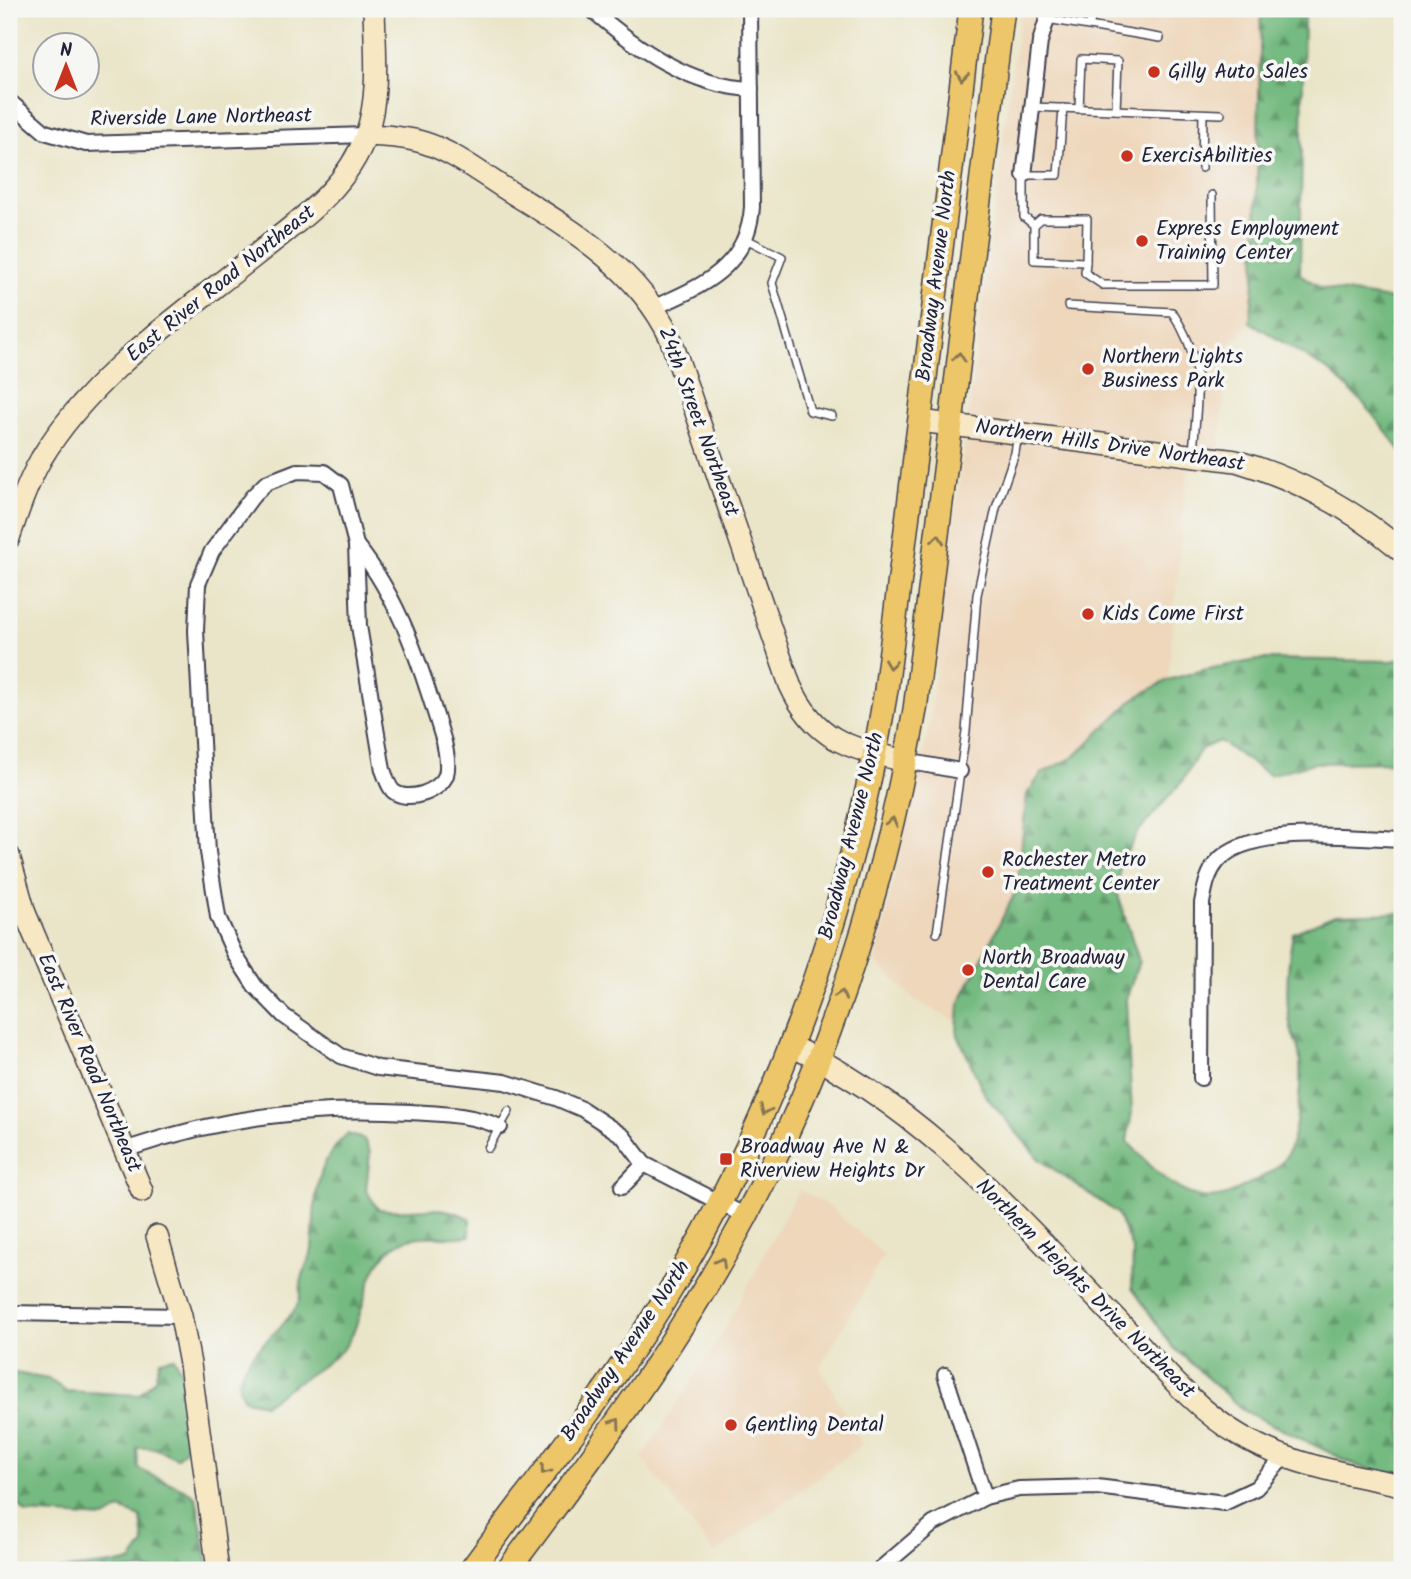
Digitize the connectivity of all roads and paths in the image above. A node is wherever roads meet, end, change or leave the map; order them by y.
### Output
1 (374, 9) edge
2 (591, 9) edge
3 (750, 9) edge
4 (971, 9) edge
5 (1003, 9) edge
6 (1094, 9) edge
7 (1049, 14) edge
8 (1088, 26) junction
9 (1160, 38) dead end
10 (751, 89) junction
11 (9, 101) edge
12 (1032, 107) junction
13 (1063, 108) junction
14 (1079, 108) junction
15 (1116, 110) junction
16 (1203, 114) junction
17 (1221, 114) dead end
18 (366, 135) junction
19 (1202, 169) dead end
20 (1024, 174) junction
21 (1212, 195) dead end
22 (1034, 225) junction
23 (746, 239) junction
24 (1086, 262) junction
25 (1068, 306) dead end
26 (655, 307) junction
27 (832, 416) dead end
28 (920, 421) junction
29 (952, 425) junction
30 (1018, 433) junction
31 (1193, 454) junction
32 (9, 538) edge
33 (356, 545) junction
34 (1402, 551) edge
35 (876, 754) junction
36 (906, 761) junction
37 (960, 771) junction
38 (1402, 839) edge
39 (9, 856) edge
40 (937, 933) dead end
41 (790, 1046) junction
42 (819, 1059) junction
43 (1201, 1078) dead end
44 (509, 1111) dead end
45 (500, 1128) junction
46 (488, 1148) dead end
47 (127, 1149) junction
48 (644, 1164) junction
49 (622, 1187) dead end
50 (142, 1191) dead end
51 (719, 1202) junction
52 (746, 1216) junction
53 (157, 1236) dead end
54 (9, 1313) edge
55 (181, 1316) junction
56 (945, 1375) dead end
57 (1284, 1457) junction
58 (1402, 1485) edge
59 (985, 1497) junction
60 (218, 1570) edge
61 (471, 1570) edge
62 (508, 1570) edge
63 (879, 1570) edge

1 - 18 street, East River Road Northeast
2 - 10 street
3 - 10 street
4 -> 28 main road, Broadway Avenue North
29 -> 5 main road, Broadway Avenue North
6 - 8 lane
7 - 8 lane
7 - 12 street
8 - 9 lane
10 - 23 street
11 - 18 street, Riverside Lane Northeast
12 - 13 lane
12 - 20 street
13 - 14 lane
13 - 20 lane
14 - 15 lane
14 - 15 lane
15 - 16 lane
16 - 17 lane
16 - 19 lane
18 - 26 street, 24th Street Northeast
18 - 32 street, East River Road Northeast
20 - 22 lane
21 - 24 lane
22 - 24 lane
22 - 24 lane
23 - 26 street
23 - 27 lane
25 - 31 lane
26 - 35 street, 24th Street Northeast
28 - 29 street, Northern Hills Drive Northeast
28 -> 35 main road, Broadway Avenue North
29 - 30 street, Northern Hills Drive Northeast
36 -> 29 main road, Broadway Avenue North
30 - 31 street, Northern Hills Drive Northeast
30 - 37 lane
31 - 34 street, Northern Hills Drive Northeast
33 - 33 street
33 - 48 street
35 - 36 street, 24th Street Northeast
35 - 41 main road, Broadway Avenue North
36 - 37 street
42 -> 36 main road, Broadway Avenue North
37 - 40 lane
38 - 43 street
39 - 47 street, East River Road Northeast
41 - 42 street, Northern Heights Drive Northeast
41 -> 51 main road, Broadway Avenue North
42 - 52 main road, Broadway Avenue North
42 - 57 street, Northern Heights Drive Northeast
44 - 45 lane
45 - 46 lane
45 - 47 street
47 - 50 street, East River Road Northeast
48 - 49 street
48 - 51 street
51 - 52 street
51 -> 61 main road, Broadway Avenue North
62 -> 52 main road, Broadway Avenue North
53 - 55 street
54 - 55 street
55 - 60 street
56 - 59 street
57 - 58 street, Northern Heights Drive Northeast
57 - 59 street
59 - 63 street

